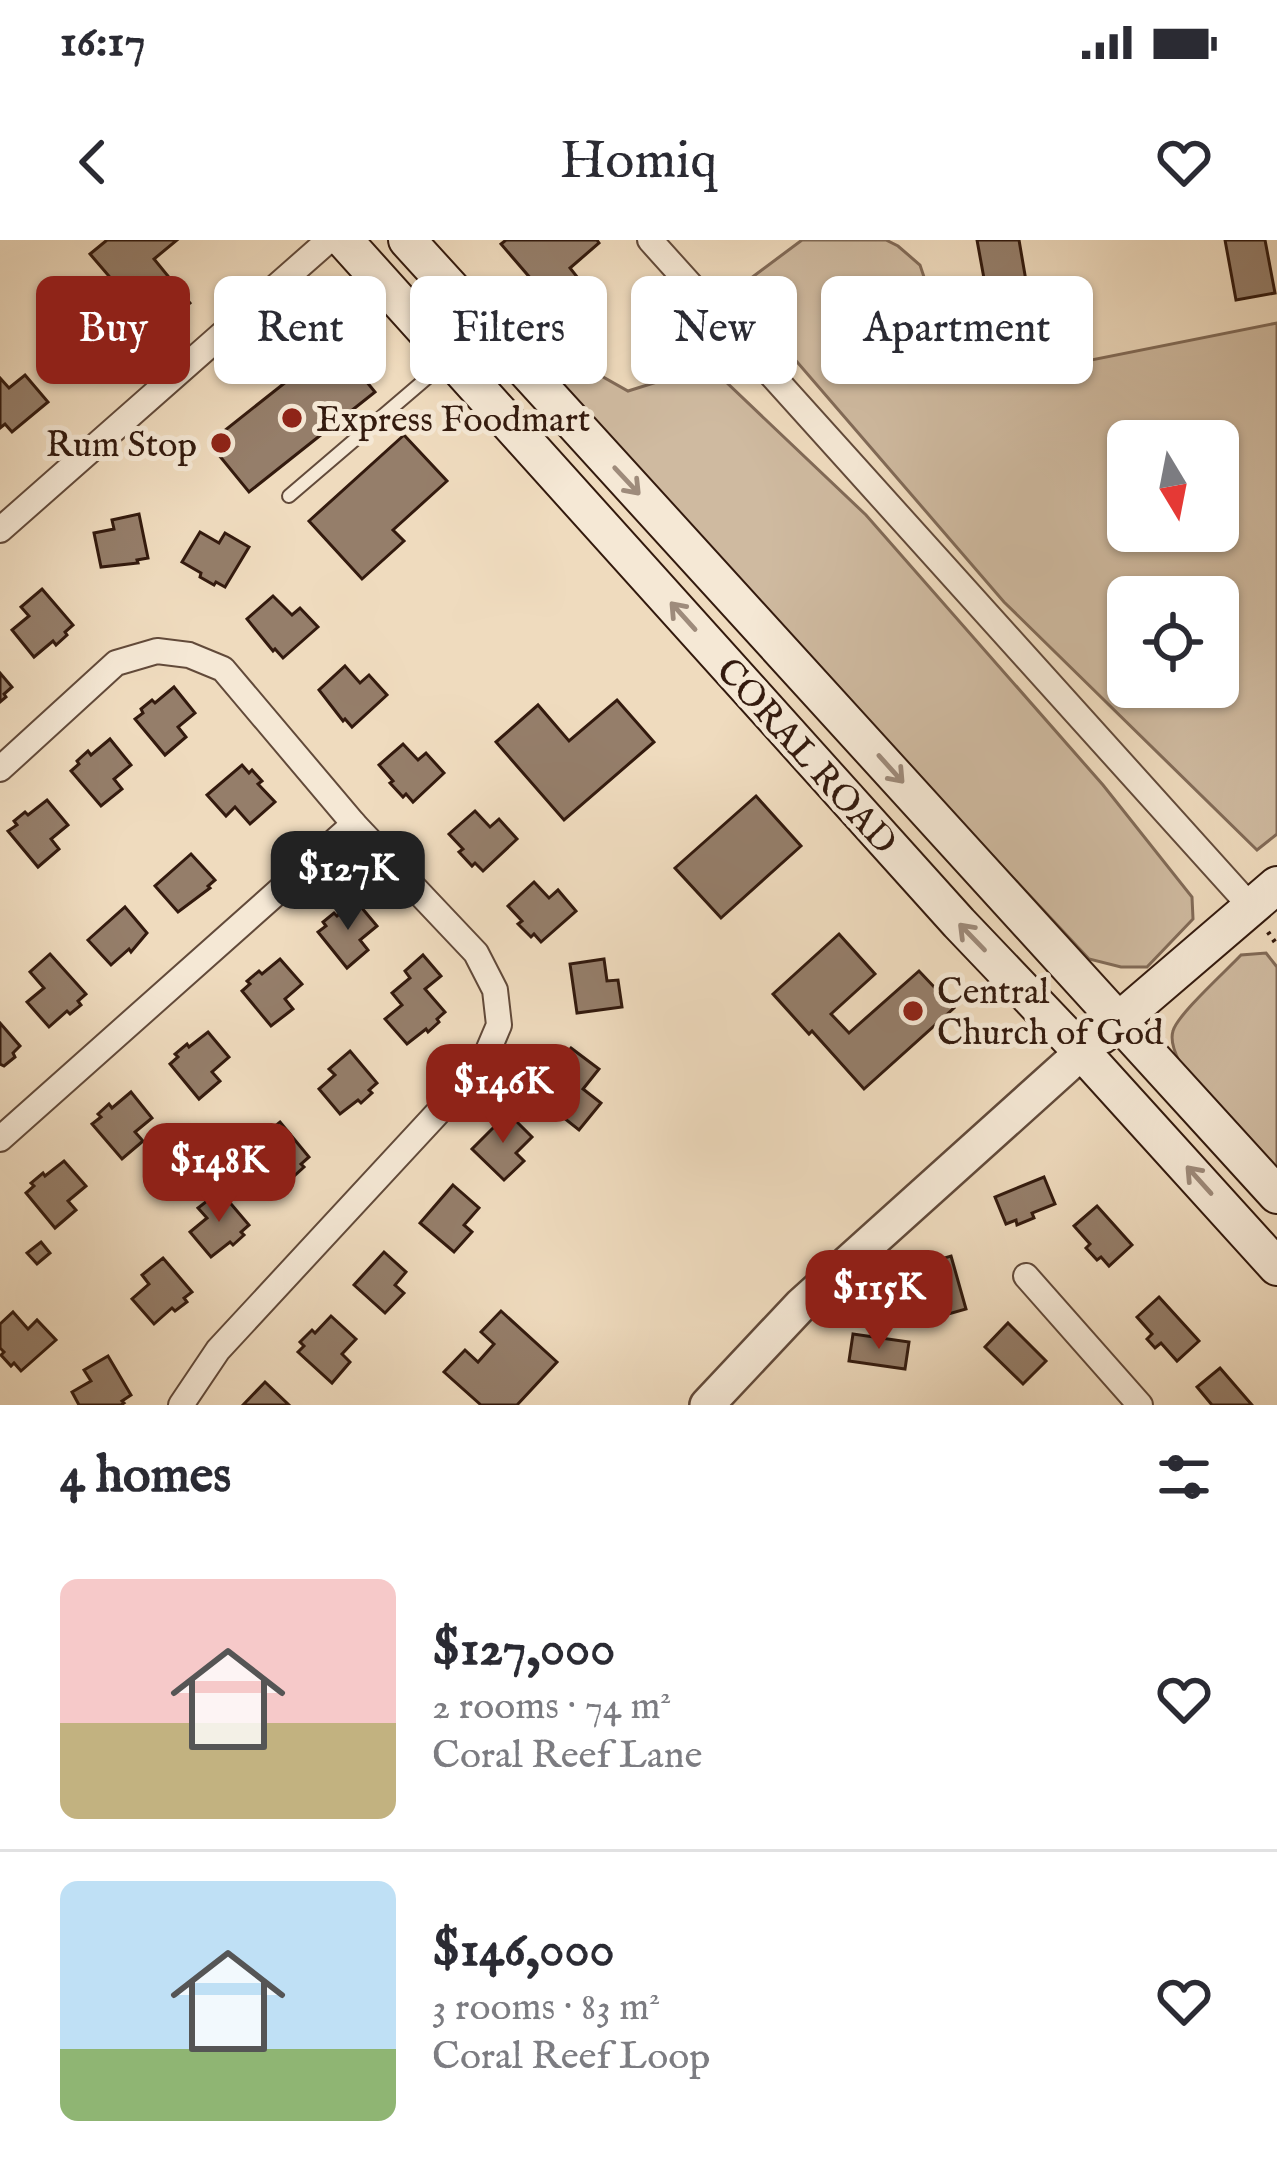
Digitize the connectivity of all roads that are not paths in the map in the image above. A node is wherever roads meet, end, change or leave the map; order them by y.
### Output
1 (328, 240) edge
2 (344, 240) edge
3 (407, 240) edge
4 (650, 240) edge
5 (287, 276) edge
6 (410, 313) edge
7 (214, 341) edge
8 (420, 384) edge
9 (474, 384) edge
10 (585, 436) junction
11 (550, 468) junction
12 (289, 496) dead end
13 (0, 530) edge
14 (842, 715) junction
15 (804, 750) junction
16 (0, 769) edge
17 (354, 824) junction
18 (1264, 896) edge
19 (1118, 1021) junction
20 (1082, 1052) junction
21 (0, 1138) edge
22 (1277, 1195) edge
23 (1277, 1267) edge
24 (1026, 1276) dead end
25 (181, 1405) edge
26 (707, 1405) edge
27 (1140, 1405) edge

1 - 5 street
2 - 6 main road, CORAL ROAD
3 - 10 main road, CORAL ROAD
4 - 18 street
7 - 13 street
8 - 12 lane
9 - 11 main road, CORAL ROAD
10 - 11 main road
10 -> 14 main road, CORAL ROAD
15 -> 11 main road, CORAL ROAD
14 - 15 main road
14 -> 19 main road, CORAL ROAD
20 -> 15 main road, CORAL ROAD
16 - 17 street
17 - 21 street
17 - 25 street
18 - 19 main road
19 - 20 main road
19 - 22 main road, CORAL ROAD
23 -> 20 main road, CORAL ROAD
20 - 26 street
24 - 27 street

